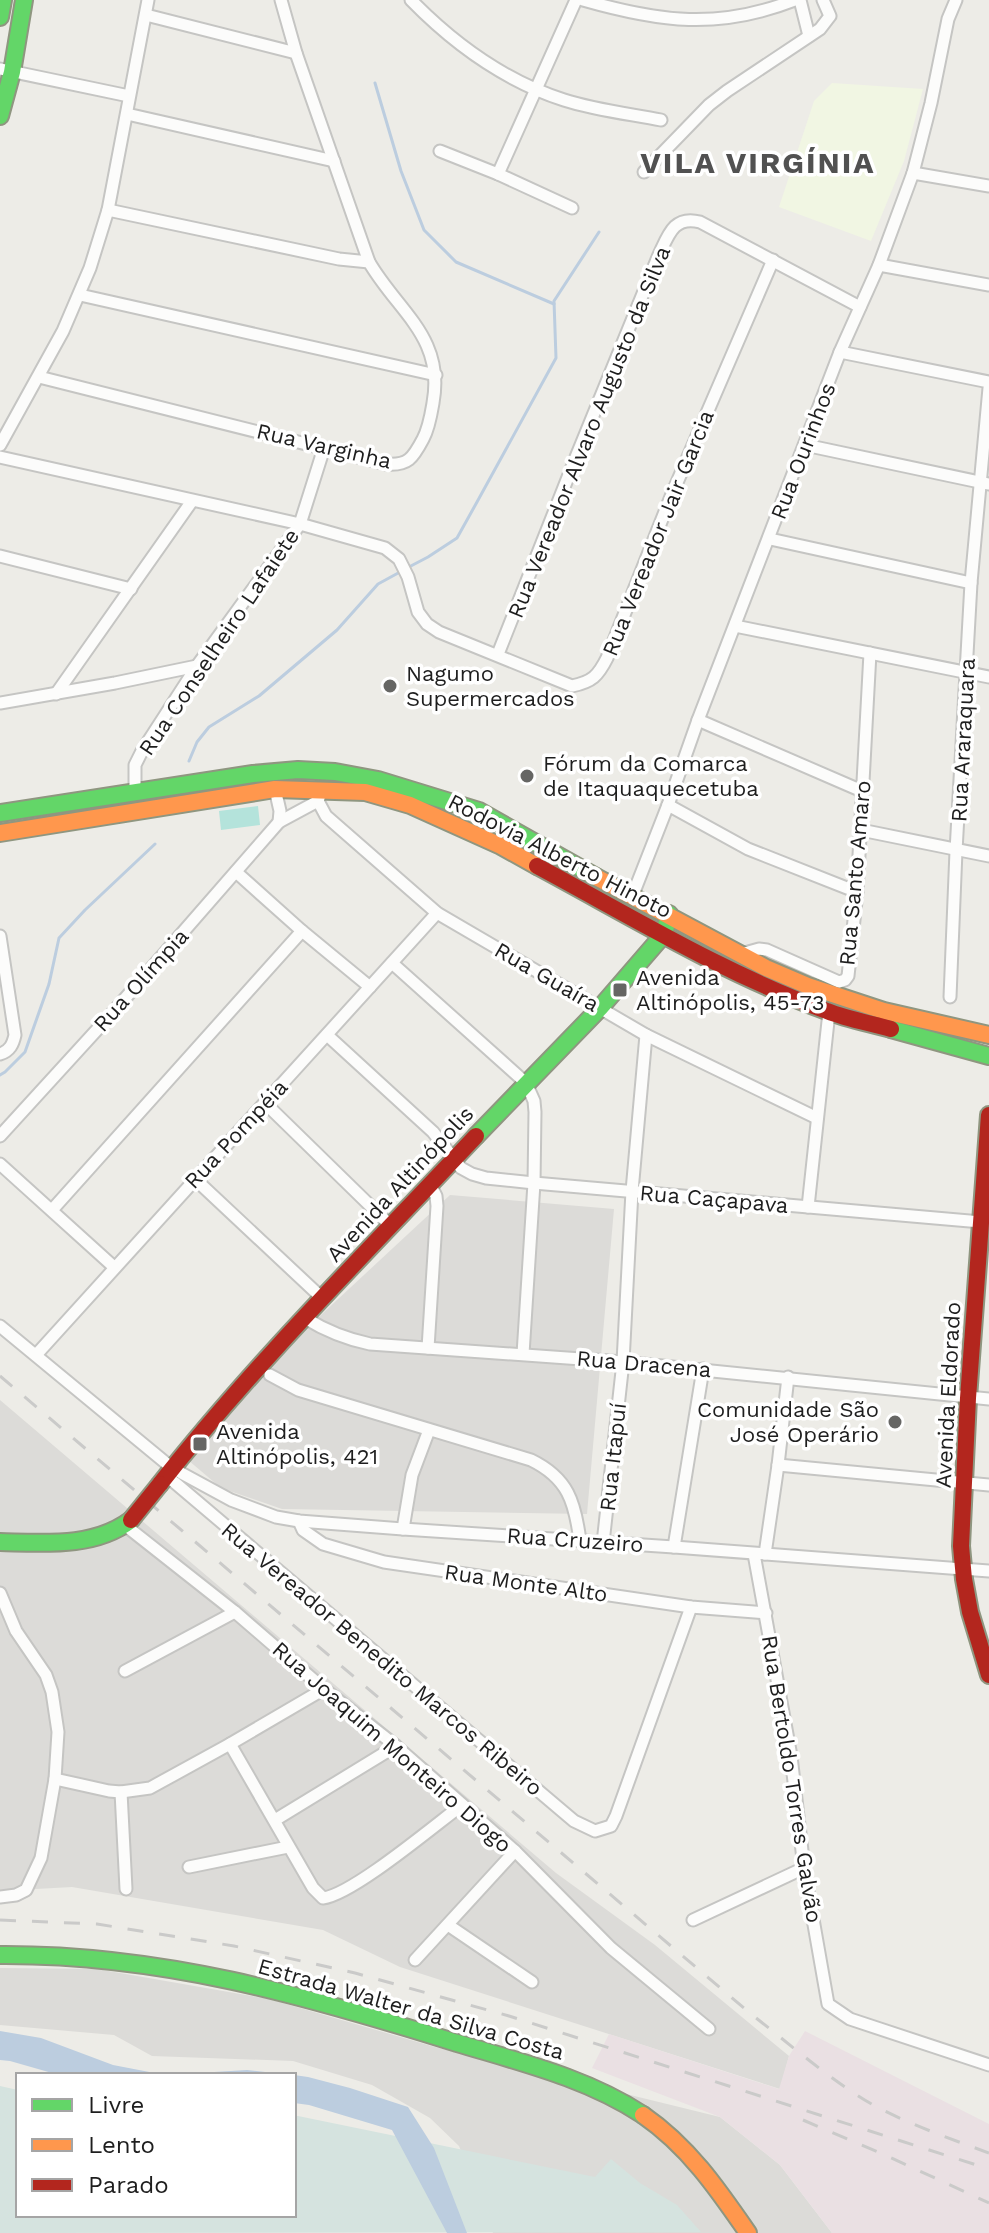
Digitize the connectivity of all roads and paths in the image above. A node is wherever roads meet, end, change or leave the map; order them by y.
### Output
1 (3, 0) edge
2 (24, 0) edge
3 (148, 0) edge
4 (281, 0) edge
5 (411, 0) edge
6 (576, 0) edge
7 (583, 0) edge
8 (797, 0) edge
9 (823, 0) edge
10 (956, 0) edge
11 (146, 15) junction
12 (0, 17) edge
13 (809, 36) junction
14 (296, 53) junction
15 (6, 70) edge
16 (536, 90) junction
17 (129, 96) junction
18 (127, 114) junction
19 (0, 116) edge
20 (661, 120) dead end
21 (440, 151) dead end
22 (334, 161) junction
23 (644, 172) dead end
24 (913, 173) junction
25 (498, 174) junction
26 (989, 186) edge
27 (572, 208) dead end
28 (108, 210) junction
29 (773, 260) junction
30 (369, 262) junction
31 (879, 265) junction
32 (989, 285) edge
33 (80, 295) junction
34 (860, 307) junction
35 (840, 352) junction
36 (436, 375) junction
37 (39, 377) junction
38 (989, 382) edge
39 (989, 388) edge
40 (0, 445) edge
41 (805, 445) junction
42 (324, 448) junction
43 (0, 457) edge
44 (984, 483) edge
45 (192, 501) junction
46 (300, 524) junction
47 (770, 539) junction
48 (0, 556) edge
49 (971, 583) junction
50 (131, 589) junction
51 (735, 626) junction
52 (870, 653) junction
53 (498, 654) junction
54 (197, 666) junction
55 (967, 675) junction
56 (989, 677) edge
57 (56, 694) junction
58 (0, 703) edge
59 (698, 720) junction
60 (275, 789) junction
61 (862, 791) junction
62 (135, 792) junction
63 (320, 795) junction
64 (668, 805) junction
65 (0, 813) edge
66 (279, 822) junction
67 (861, 830) junction
68 (0, 833) edge
69 (956, 851) junction
70 (989, 856) edge
71 (236, 872) junction
72 (558, 877) junction
73 (857, 892) junction
74 (632, 897) junction
75 (437, 913) junction
76 (669, 914) junction
77 (302, 931) junction
78 (664, 934) junction
79 (0, 937) edge
80 (740, 954) junction
81 (392, 963) junction
82 (370, 987) junction
83 (950, 997) dead end
84 (600, 1008) junction
85 (829, 1012) junction
86 (327, 1035) junction
87 (646, 1035) junction
88 (989, 1035) edge
89 (1, 1053) edge
90 (989, 1056) edge
91 (526, 1083) junction
92 (265, 1103) junction
93 (989, 1115) edge
94 (817, 1118) junction
95 (0, 1136) edge
96 (454, 1160) junction
97 (0, 1164) edge
98 (195, 1179) junction
99 (534, 1183) junction
100 (431, 1186) junction
101 (632, 1191) junction
102 (986, 1200) edge
103 (808, 1207) junction
104 (52, 1210) junction
105 (981, 1222) junction
106 (392, 1227) junction
107 (114, 1267) junction
108 (322, 1298) junction
109 (982, 1302) edge
110 (305, 1318) junction
111 (0, 1326) edge
112 (428, 1348) junction
113 (523, 1354) junction
114 (36, 1355) junction
115 (623, 1362) junction
116 (703, 1369) junction
117 (270, 1375) dead end
118 (788, 1377) junction
119 (968, 1398) junction
120 (989, 1399) edge
121 (429, 1430) junction
122 (778, 1465) junction
123 (166, 1476) junction
124 (964, 1484) junction
125 (989, 1485) edge
126 (299, 1521) junction
127 (129, 1523) junction
128 (403, 1529) junction
129 (580, 1541) junction
130 (0, 1542) edge
131 (603, 1543) junction
132 (674, 1547) junction
133 (759, 1554) junction
134 (962, 1570) junction
135 (989, 1571) edge
136 (0, 1593) edge
137 (691, 1607) junction
138 (235, 1612) junction
139 (766, 1613) junction
140 (988, 1667) edge
141 (125, 1671) dead end
142 (324, 1689) junction
143 (230, 1744) junction
144 (396, 1746) junction
145 (55, 1779) junction
146 (121, 1792) junction
147 (462, 1805) junction
148 (275, 1820) junction
149 (288, 1847) junction
150 (515, 1851) junction
151 (189, 1867) dead end
152 (804, 1868) junction
153 (126, 1889) dead end
154 (2, 1897) edge
155 (693, 1920) dead end
156 (448, 1925) junction
157 (0, 1955) edge
158 (415, 1960) dead end
159 (532, 1982) dead end
160 (709, 2029) dead end
161 (989, 2065) edge
162 (748, 2233) edge

1 - 12 main road
2 - 15 main road
3 - 11 street
4 - 14 street, Rua Varginha
5 - 16 street
6 - 16 street
7 - 8 street
8 - 13 street
9 - 13 street
10 - 24 street, Rua Ourinhos
11 - 14 street
11 - 17 street
13 - 23 street
14 - 22 street, Rua Varginha
15 - 17 street
15 - 19 main road
16 - 20 street
16 - 25 street
17 - 18 street
18 - 22 street
18 - 28 street
21 - 25 street
22 - 30 street, Rua Varginha
24 - 26 street
24 - 31 street, Rua Ourinhos
25 - 27 street
28 - 30 street
28 - 33 street
29 - 34 street, Rua Vereador Alvaro Augusto da Silva
29 - 53 street, Rua Vereador Jair Garcia
29 - 53 street, Rua Vereador Alvaro Augusto da Silva
30 - 36 street, Rua Varginha
31 - 32 street
31 - 34 street, Rua Ourinhos
33 - 36 street
33 - 37 street
34 - 35 street, Rua Ourinhos
35 - 38 street
35 - 41 street, Rua Ourinhos
36 - 42 street, Rua Varginha
37 - 40 street
37 - 42 street, Rua Varginha
39 - 44 street, Rua Araraquara
41 - 44 street
41 - 47 street, Rua Ourinhos
42 - 46 street, Rua Conselheiro Lafaiete
43 - 45 street
44 - 49 street, Rua Araraquara
45 - 46 street
45 - 50 street
46 - 53 street, Rua Vereador Jair Garcia
46 - 54 street, Rua Conselheiro Lafaiete
47 - 49 street
47 - 51 street, Rua Ourinhos
48 - 50 street
49 - 55 street, Rua Araraquara
50 - 57 street
51 - 52 street
51 - 59 street, Rua Ourinhos
52 - 55 street
52 - 61 street, Rua Santo Amaro
54 - 57 street
54 - 62 street, Rua Conselheiro Lafaiete
55 - 56 street
55 - 69 street, Rua Araraquara
57 - 58 street
59 - 61 street
59 - 64 street, Rua Ourinhos
60 - 63 main road, Rodovia Alberto Hinoto
60 - 66 street
60 - 68 main road, Rodovia Alberto Hinoto
61 - 67 street, Rua Santo Amaro
62 - 65 main road, Rodovia Alberto Hinoto
62 - 74 main road, Rodovia Alberto Hinoto
63 - 66 street, Rua Olímpia
63 - 72 main road, Rodovia Alberto Hinoto
63 - 75 street, Rua Guaíra
64 - 73 street
64 - 74 street, Rua Ourinhos
66 - 71 street, Rua Olímpia
67 - 69 street
67 - 73 street, Rua Santo Amaro
69 - 70 street
69 - 83 street, Rua Araraquara
71 - 77 street
71 - 95 street, Rua Olímpia
72 - 74 main road
72 - 78 main road, Rodovia Alberto Hinoto
73 - 80 street, Rua Santo Amaro
74 - 76 main road, Rodovia Alberto Hinoto
75 - 81 street, Rua Pompéia
75 - 84 street, Rua Guaíra
76 - 78 main road, Avenida Altinópolis
76 - 80 main road, Rodovia Alberto Hinoto
77 - 82 street
77 - 104 street
78 - 84 main road, Avenida Altinópolis
78 - 85 main road, Rodovia Alberto Hinoto
79 - 89 street
80 - 88 main road, Rodovia Alberto Hinoto
81 - 82 street, Rua Pompéia
81 - 91 street
82 - 86 street, Rua Pompéia
84 - 87 street, Rua Guaíra
84 - 91 main road, Avenida Altinópolis
85 - 90 main road, Rodovia Alberto Hinoto
85 - 94 street
86 - 92 street, Rua Pompéia
86 - 96 street
87 - 94 street, Rua Guaíra
87 - 101 street, Rua Itapuí
91 - 96 main road, Avenida Altinópolis
91 - 99 street
92 - 98 street, Rua Pompéia
92 - 106 street
93 - 102 main road, Avenida Eldorado
94 - 103 street
96 - 99 street, Rua Caçapava
96 - 100 main road, Avenida Altinópolis
97 - 104 street
98 - 107 street, Rua Pompéia
98 - 108 street
99 - 101 street, Rua Caçapava
99 - 113 street
100 - 106 main road, Avenida Altinópolis
100 - 112 street
101 - 103 street, Rua Caçapava
101 - 115 street, Rua Itapuí
102 - 105 main road, Avenida Eldorado
103 - 105 street, Rua Caçapava
104 - 107 street
105 - 109 main road, Avenida Eldorado
106 - 108 main road, Avenida Altinópolis
107 - 114 street, Rua Pompéia
108 - 110 main road, Avenida Altinópolis
109 - 119 main road, Avenida Eldorado
110 - 112 street, Rua Dracena
110 - 123 main road, Avenida Altinópolis
111 - 114 street, Rua Vereador Benedito Marcos Ribeiro
112 - 113 street, Rua Dracena
113 - 115 street, Rua Dracena
114 - 123 street, Rua Vereador Benedito Marcos Ribeiro
115 - 116 street, Rua Dracena
115 - 131 street, Rua Itapuí
116 - 118 street, Rua Dracena
116 - 132 street
117 - 121 street
118 - 119 street, Rua Dracena
118 - 122 street, Rua Bertoldo Torres Galvão
119 - 120 street, Rua Dracena
119 - 124 main road, Avenida Eldorado
121 - 128 street
121 - 129 street
122 - 124 street
122 - 133 street, Rua Bertoldo Torres Galvão
123 - 126 street, Rua Cruzeiro
123 - 127 main road, Avenida Altinópolis, bridge
123 - 137 street, Rua Vereador Benedito Marcos Ribeiro
124 - 125 street
124 - 134 main road, Avenida Eldorado
126 - 128 street, Rua Cruzeiro
126 - 137 street, Rua Monte Alto
127 - 130 main road
127 - 138 street, Rua Joaquim Monteiro Diogo
128 - 129 street, Rua Cruzeiro
129 - 131 street, Rua Cruzeiro
131 - 132 street, Rua Cruzeiro
132 - 133 street, Rua Cruzeiro
133 - 134 street, Rua Cruzeiro
133 - 139 street, Rua Bertoldo Torres Galvão
134 - 135 street, Rua Cruzeiro
134 - 140 main road, Avenida Eldorado
136 - 145 street
137 - 139 street, Rua Monte Alto
138 - 141 street
138 - 142 street, Rua Joaquim Monteiro Diogo
139 - 152 street, Rua Bertoldo Torres Galvão
142 - 143 street
142 - 144 street, Rua Joaquim Monteiro Diogo
143 - 146 street
143 - 148 street
144 - 147 street, Rua Joaquim Monteiro Diogo
144 - 148 street
145 - 146 street
145 - 154 street
146 - 153 street
147 - 149 street
147 - 150 street, Rua Joaquim Monteiro Diogo
148 - 149 street
149 - 151 street
150 - 156 street
150 - 160 street, Rua Joaquim Monteiro Diogo
152 - 155 street
152 - 161 street, Rua Bertoldo Torres Galvão
156 - 158 street
156 - 159 street
157 - 162 main road, Estrada Walter da Silva Costa

